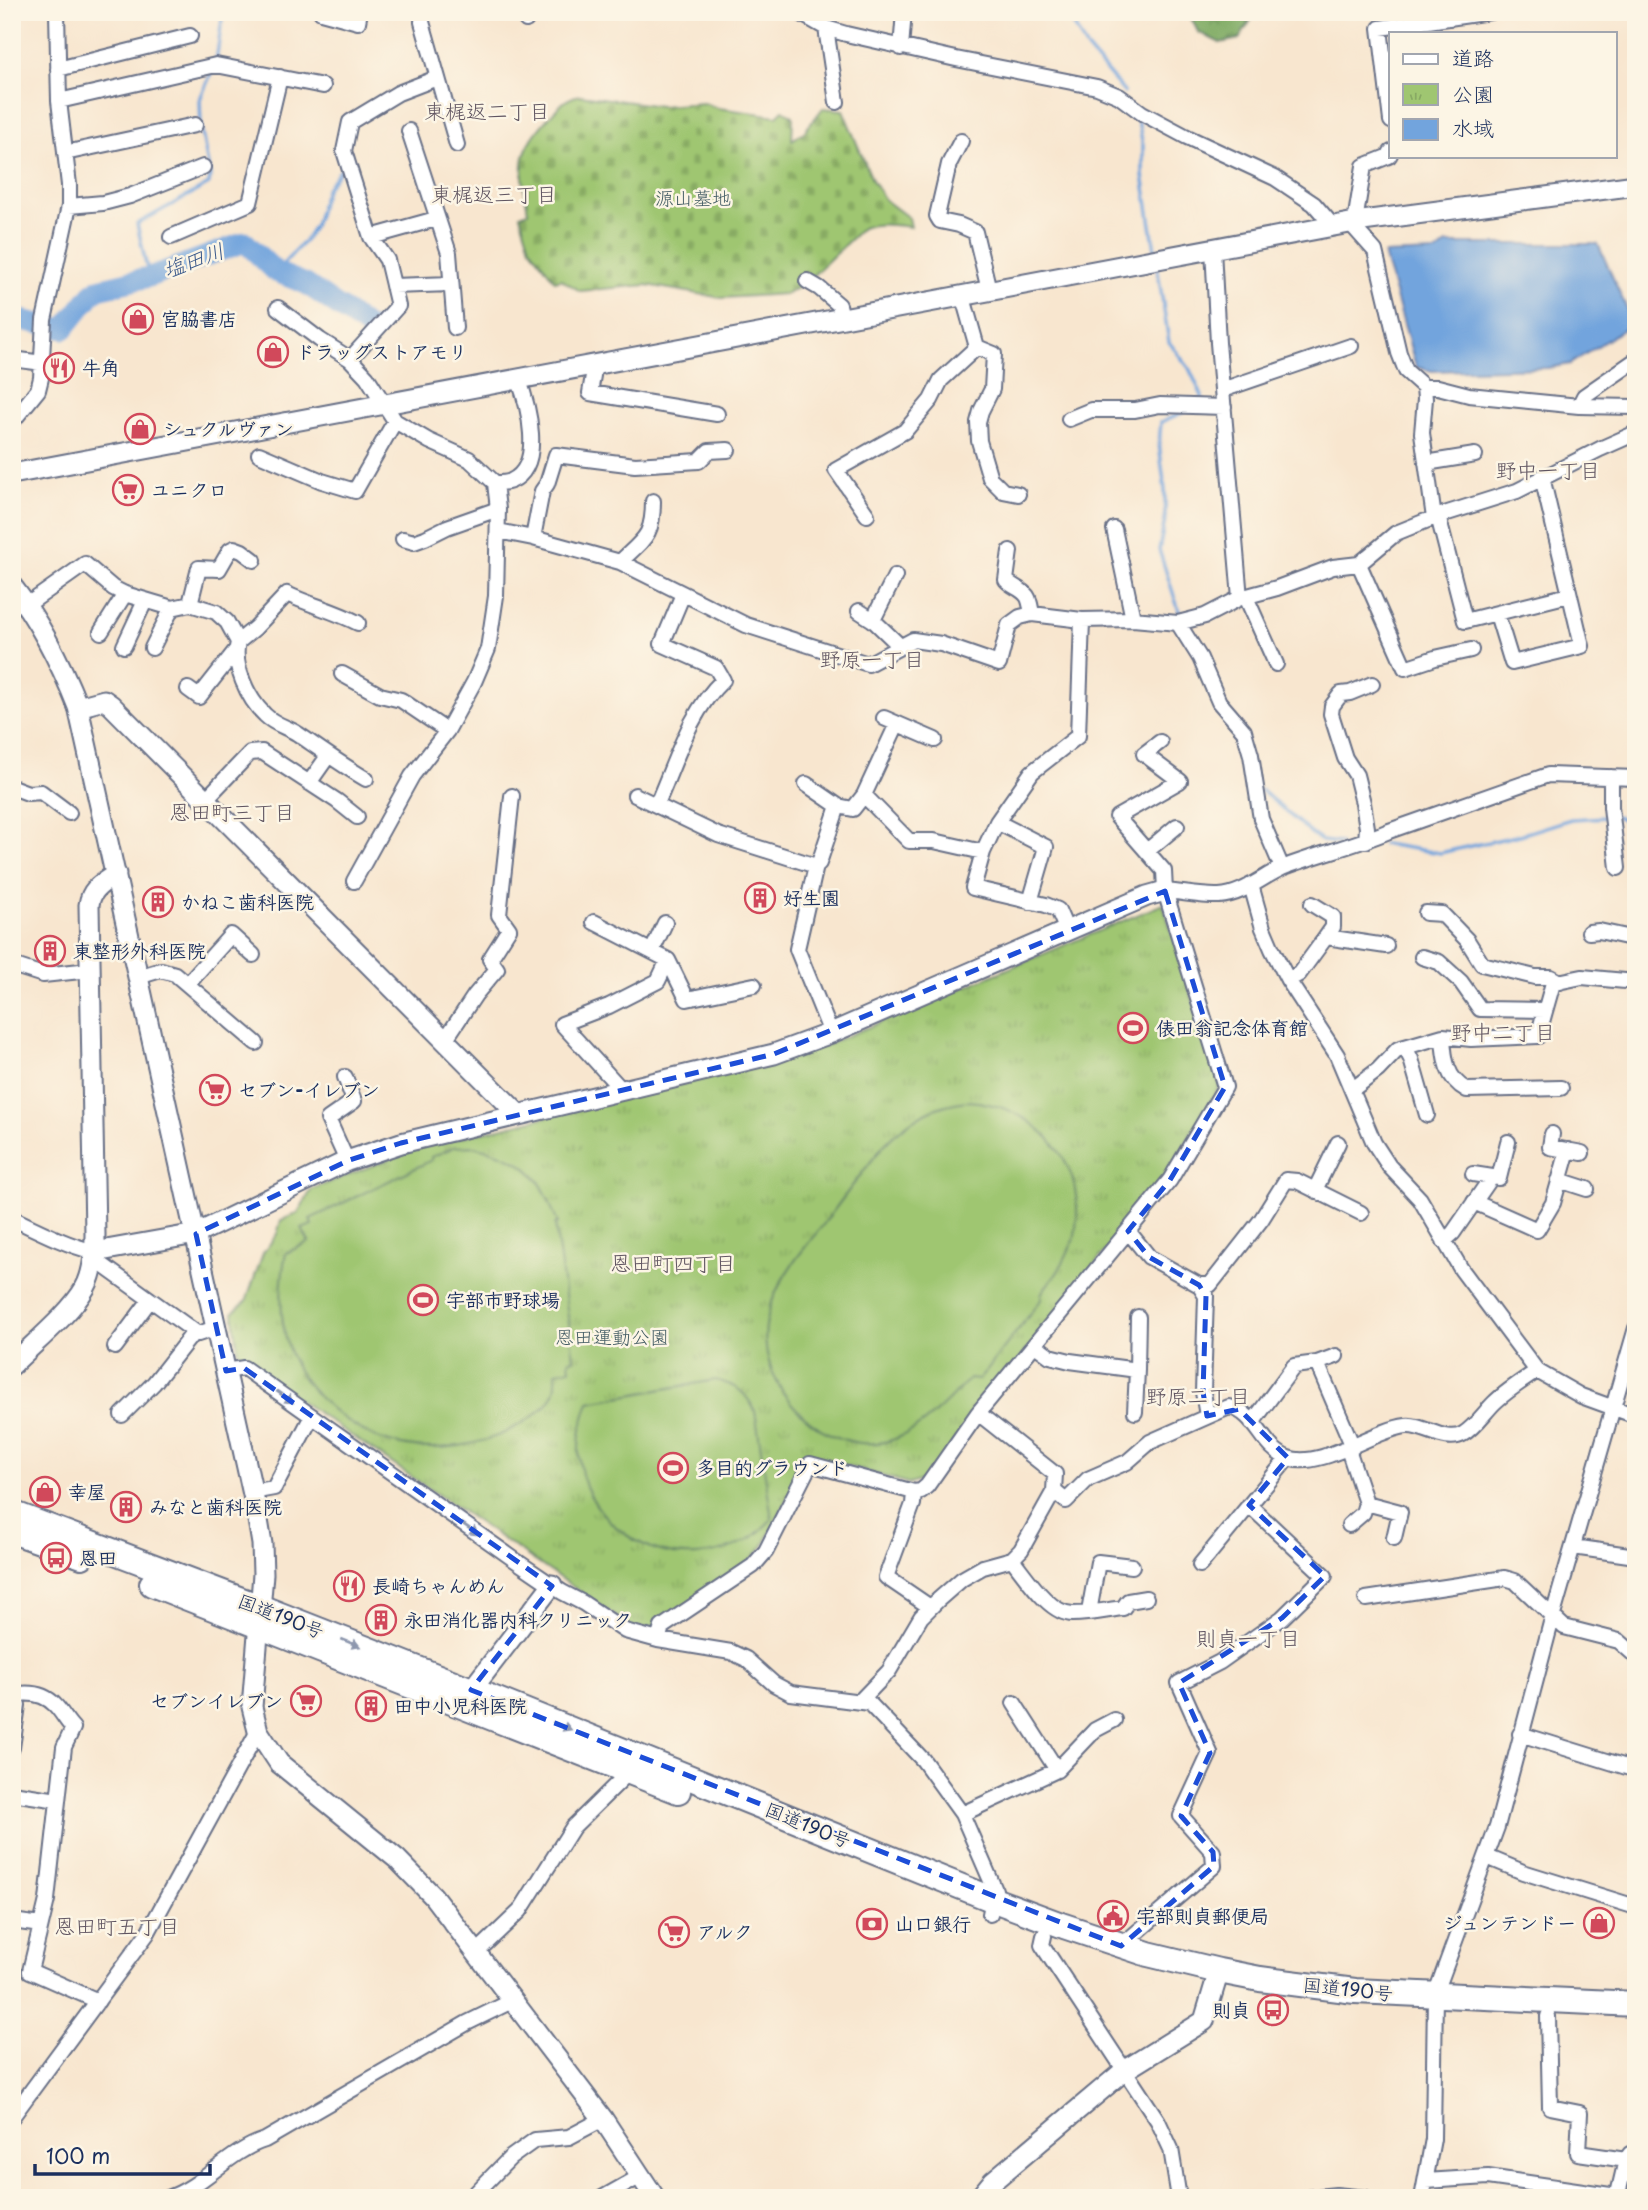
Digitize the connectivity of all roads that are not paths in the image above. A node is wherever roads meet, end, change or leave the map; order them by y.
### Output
1 (57, 12) edge
2 (321, 12) edge
3 (360, 12) edge
4 (423, 12) edge
5 (798, 12) edge
6 (904, 12) edge
7 (1490, 12) edge
8 (826, 28) junction
9 (190, 36) dead end
10 (901, 48) junction
11 (58, 69) junction
12 (280, 77) junction
13 (437, 78) junction
14 (323, 86) dead end
15 (59, 101) junction
16 (837, 102) dead end
17 (1389, 104) edge
18 (195, 125) dead end
19 (409, 131) dead end
20 (961, 141) dead end
21 (457, 145) dead end
22 (65, 153) junction
23 (1389, 156) edge
24 (203, 167) dead end
25 (1636, 185) edge
26 (69, 206) junction
27 (436, 219) junction
28 (1346, 223) junction
29 (171, 237) dead end
30 (372, 237) junction
31 (1213, 249) junction
32 (807, 281) dead end
33 (451, 284) junction
34 (393, 286) junction
35 (989, 290) junction
36 (962, 295) junction
37 (278, 308) dead end
38 (842, 318) junction
39 (455, 328) dead end
40 (1351, 346) dead end
41 (976, 347) junction
42 (12, 359) edge
43 (350, 359) junction
44 (1636, 360) edge
45 (43, 363) junction
46 (595, 364) junction
47 (518, 379) junction
48 (1424, 387) junction
49 (1222, 390) junction
50 (384, 404) junction
51 (1579, 406) junction
52 (1224, 407) junction
53 (1636, 407) edge
54 (717, 414) dead end
55 (1069, 419) dead end
56 (395, 421) junction
57 (12, 422) edge
58 (1636, 433) edge
59 (728, 450) dead end
60 (259, 454) dead end
61 (1475, 455) dead end
62 (1426, 463) junction
63 (12, 474) edge
64 (1542, 477) junction
65 (495, 483) junction
66 (1018, 494) dead end
67 (653, 500) dead end
68 (498, 509) junction
69 (867, 515) dead end
70 (1436, 517) junction
71 (1114, 528) dead end
72 (498, 531) junction
73 (533, 538) junction
74 (403, 539) dead end
75 (1010, 551) dead end
76 (254, 559) dead end
77 (620, 562) junction
78 (1359, 564) junction
79 (895, 576) dead end
80 (12, 586) edge
81 (125, 594) junction
82 (682, 594) junction
83 (1569, 595) junction
84 (1243, 598) junction
85 (145, 601) junction
86 (190, 604) junction
87 (27, 605) junction
88 (172, 608) junction
89 (859, 611) dead end
90 (1032, 614) junction
91 (1497, 614) junction
92 (1133, 619) junction
93 (873, 620) junction
94 (1082, 620) junction
95 (358, 623) dead end
96 (1178, 623) junction
97 (101, 632) dead end
98 (124, 646) dead end
99 (237, 646) junction
100 (901, 646) junction
101 (152, 648) dead end
102 (1471, 650) dead end
103 (1276, 664) dead end
104 (342, 674) dead end
105 (1372, 684) dead end
106 (188, 689) dead end
107 (78, 707) junction
108 (447, 731) junction
109 (935, 740) dead end
110 (1160, 742) dead end
111 (328, 756) junction
112 (1611, 777) junction
113 (1636, 778) edge
114 (366, 779) dead end
115 (309, 783) junction
116 (806, 784) dead end
117 (12, 787) edge
118 (635, 794) dead end
119 (864, 795) junction
120 (512, 796) dead end
121 (206, 799) junction
122 (659, 799) dead end
123 (838, 806) junction
124 (69, 813) dead end
125 (357, 817) dead end
126 (998, 822) junction
127 (1177, 826) dead end
128 (1366, 841) junction
129 (1147, 851) junction
130 (983, 852) junction
131 (1620, 863) dead end
132 (816, 866) junction
133 (1282, 868) junction
134 (116, 874) junction
135 (354, 881) dead end
136 (1251, 885) junction
137 (1165, 891) junction
138 (1030, 902) junction
139 (1312, 904) dead end
140 (1426, 913) dead end
141 (594, 922) dead end
142 (665, 923) dead end
143 (1596, 927) dead end
144 (1067, 931) junction
145 (1326, 937) junction
146 (1636, 939) edge
147 (1386, 946) dead end
148 (652, 951) junction
149 (253, 955) dead end
150 (1422, 957) dead end
151 (668, 960) junction
152 (12, 965) edge
153 (89, 970) junction
154 (138, 977) junction
155 (1288, 980) junction
156 (1560, 982) junction
157 (1636, 982) edge
158 (187, 984) junction
159 (754, 985) dead end
160 (1545, 1010) junction
161 (831, 1033) junction
162 (1443, 1036) junction
163 (445, 1040) junction
164 (256, 1043) dead end
165 (1405, 1047) junction
166 (345, 1077) dead end
167 (1561, 1088) dead end
168 (621, 1089) junction
169 (1353, 1089) junction
170 (518, 1114) junction
171 (1427, 1115) dead end
172 (1552, 1134) dead end
173 (1508, 1142) dead end
174 (1338, 1143) dead end
175 (347, 1161) junction
176 (1473, 1174) dead end
177 (1491, 1178) junction
178 (1559, 1180) junction
179 (1587, 1189) dead end
180 (1315, 1190) junction
181 (1474, 1202) junction
182 (1361, 1213) dead end
183 (12, 1218) edge
184 (1128, 1231) junction
185 (196, 1234) junction
186 (1444, 1241) junction
187 (94, 1256) junction
188 (1199, 1285) junction
189 (150, 1300) junction
190 (1138, 1317) dead end
191 (216, 1328) junction
192 (194, 1332) junction
193 (1635, 1334) edge
194 (1035, 1345) junction
195 (116, 1347) dead end
196 (1336, 1356) dead end
197 (1317, 1363) junction
198 (12, 1364) edge
199 (1137, 1370) junction
200 (226, 1371) junction
201 (1537, 1371) junction
202 (1612, 1407) junction
203 (1135, 1412) dead end
204 (978, 1413) junction
205 (122, 1415) dead end
206 (312, 1416) junction
207 (1208, 1416) junction
208 (1636, 1416) edge
209 (1252, 1423) junction
210 (1350, 1448) junction
211 (1288, 1458) junction
212 (1054, 1491) junction
213 (252, 1492) junction
214 (914, 1492) junction
215 (1366, 1503) junction
216 (1250, 1505) junction
217 (12, 1513) edge
218 (1349, 1525) dead end
219 (12, 1531) edge
220 (1394, 1538) dead end
221 (1573, 1547) junction
222 (1636, 1556) edge
223 (1012, 1559) junction
224 (1200, 1565) dead end
225 (1132, 1566) dead end
226 (552, 1585) junction
227 (1146, 1598) dead end
228 (1366, 1599) dead end
229 (930, 1607) junction
230 (1088, 1612) junction
231 (1553, 1615) junction
232 (260, 1617) junction
233 (658, 1640) junction
234 (1636, 1656) edge
235 (466, 1697) junction
236 (15, 1700) edge
237 (860, 1701) junction
238 (1014, 1703) dead end
239 (1114, 1720) dead end
240 (258, 1731) junction
241 (1520, 1734) junction
242 (12, 1748) edge
243 (1057, 1770) junction
244 (1636, 1770) edge
245 (629, 1772) junction
246 (12, 1793) edge
247 (58, 1800) junction
248 (962, 1814) junction
249 (1487, 1857) junction
250 (992, 1907) junction
251 (1636, 1907) edge
252 (12, 1921) edge
253 (41, 1925) junction
254 (1044, 1936) junction
255 (1121, 1946) junction
256 (477, 1952) junction
257 (1218, 1978) junction
258 (514, 2000) junction
259 (99, 2001) junction
260 (1435, 2003) junction
261 (1636, 2004) edge
262 (1548, 2016) junction
263 (1636, 2021) edge
264 (1125, 2070) junction
265 (12, 2117) edge
266 (603, 2119) junction
267 (1631, 2158) edge
268 (641, 2176) junction
269 (1426, 2181) junction
270 (1617, 2197) edge
271 (168, 2198) edge
272 (471, 2198) edge
273 (602, 2198) edge
274 (655, 2198) edge
275 (979, 2198) edge
276 (1179, 2198) edge
277 (1308, 2198) edge
278 (1366, 2198) edge
279 (1422, 2198) edge

1 - 11 street
2 - 3 street
4 - 13 street
5 - 8 street
6 - 10 street
7 - 17 street
8 - 10 street
8 - 16 street
9 - 11 street
10 - 28 street
11 - 15 street
12 - 14 street
12 - 15 street
12 - 29 street
13 - 21 street
13 - 30 street
15 - 22 street
18 - 22 street
19 - 27 street
20 - 35 street
22 - 26 street
23 - 28 street
24 - 26 street
25 - 28 street
26 - 45 street
27 - 30 street
27 - 33 street
28 - 31 street
28 - 48 street
30 - 34 street
31 - 35 street
31 - 49 street
32 - 38 street
33 - 34 street
33 - 39 street
34 - 43 street
35 - 36 street
36 - 38 street
36 - 41 street
37 - 43 street
38 - 46 street
40 - 49 street
41 - 66 street
41 - 69 street
42 - 45 street
43 - 50 street
44 - 51 street
45 - 57 street
46 - 47 street
46 - 54 street
47 - 50 street
47 - 65 street
48 - 51 street
48 - 62 street
49 - 52 street
50 - 56 street
50 - 63 street
51 - 53 street
52 - 55 street
52 - 84 street
56 - 60 street
56 - 65 street
58 - 64 street
59 - 73 street
61 - 62 street
62 - 70 street
64 - 70 street
64 - 83 street
65 - 68 street
67 - 77 street
68 - 72 street
68 - 74 street
70 - 78 street
70 - 91 street
71 - 92 street
72 - 73 street
72 - 108 street
73 - 77 street
75 - 90 street
76 - 86 street
77 - 82 street
78 - 84 street
78 - 102 street
79 - 93 street
80 - 87 street
81 - 85 street
81 - 87 street
81 - 97 street
82 - 100 street
82 - 122 street
83 - 91 street
83 - 91 street
84 - 96 street
84 - 103 street
85 - 88 street
85 - 98 street
86 - 88 street
86 - 99 street
87 - 107 street
88 - 101 street
89 - 93 street
90 - 94 street
90 - 100 street
92 - 94 street
92 - 96 street
93 - 100 street
94 - 126 street
95 - 99 street
96 - 133 street
99 - 106 street
99 - 111 street
104 - 108 street
105 - 128 street
107 - 121 street
107 - 134 street
108 - 135 street
109 - 119 street
110 - 129 street
111 - 114 street
111 - 115 street
112 - 113 street
112 - 128 street
112 - 131 street
115 - 121 street
115 - 125 street
116 - 123 street
117 - 124 street
118 - 132 street
119 - 123 street
119 - 130 street
120 - 163 street
121 - 163 street
123 - 132 street
126 - 130 street
126 - 138 street
127 - 129 street
128 - 133 street
129 - 137 street
130 - 138 street
132 - 161 street
133 - 136 street
134 - 153 street
134 - 154 street
136 - 137 street
136 - 155 street
137 - 144 street
137 - 184 street
138 - 144 street
139 - 145 street
140 - 156 street
141 - 148 street
142 - 148 street
143 - 146 street
144 - 161 street
145 - 147 street
145 - 155 street
148 - 151 street
149 - 158 street
150 - 160 street
151 - 159 street
151 - 168 street
152 - 153 street
153 - 187 street
154 - 158 street
154 - 185 street
155 - 169 street
156 - 157 street
156 - 160 street
158 - 164 street
160 - 162 street
161 - 168 street
162 - 165 street
162 - 167 street
163 - 170 street
165 - 169 street
165 - 171 street
166 - 175 street
168 - 170 street
169 - 186 street
170 - 175 street
172 - 178 street
173 - 177 street
174 - 180 street
175 - 185 street
176 - 177 street
177 - 181 street
178 - 179 street
178 - 181 street
180 - 182 street
180 - 188 street
181 - 186 street
183 - 187 street
184 - 188 street
184 - 194 street
185 - 187 street
185 - 191 street
186 - 201 street
187 - 189 street
187 - 198 street
188 - 207 street
189 - 192 street
189 - 195 street
190 - 199 street
191 - 192 street
191 - 200 street
192 - 205 street
193 - 202 street
194 - 199 street
194 - 204 street
196 - 197 street
197 - 209 street
197 - 210 street
199 - 203 street
200 -> 206 street
200 - 213 street
201 - 202 street
201 - 210 street
202 - 208 street
202 - 221 street
204 - 212 street
204 - 214 street
206 - 213 street
206 -> 226 street
207 - 209 street
207 - 212 street
209 - 211 street
210 - 211 street
210 - 215 street
211 - 216 street
212 - 223 street
213 - 232 street
214 - 229 street
214 - 233 street
215 - 218 street
215 - 220 street
216 - 224 street
216 - 255 street
217 - 232 highway, 国道190号
219 - 232 highway, 国道190号
221 - 222 street
221 - 231 street
223 - 229 street
223 - 230 street
225 - 230 street
226 - 233 street
226 - 235 street
227 - 230 street
228 - 231 street
229 - 237 street
231 - 234 street
231 - 241 street
232 - 235 highway, 国道190号
232 - 240 street
233 - 237 street
235 - 245 highway, 国道190号
235 -> 250 highway, 国道190号
236 - 242 street
236 - 247 street
237 - 248 street
238 - 243 street
239 - 243 street
240 - 256 street
240 - 259 street
241 - 244 street
241 - 249 street
243 - 248 street
245 - 250 highway, 国道190号
245 - 256 street
246 - 247 street
247 - 253 street
248 - 250 street
249 - 251 street
249 - 260 street
250 - 254 highway, 国道190号
250 - 255 highway, 国道190号
252 - 253 street
253 - 259 street
254 - 257 highway, 国道190号
254 - 264 street
255 - 257 highway, 国道190号
256 - 258 street
257 - 260 highway, 国道190号
257 - 264 street
258 - 266 street
258 - 271 street
259 - 265 street
260 - 261 highway, 国道190号
260 - 262 highway, 国道190号
260 - 269 street
262 - 263 highway, 国道190号
262 - 267 street
264 - 275 street
264 - 276 street
266 - 268 street
266 - 272 street
267 - 270 street
268 - 273 street
268 - 274 street
269 - 270 street
269 - 279 street
277 - 278 street

